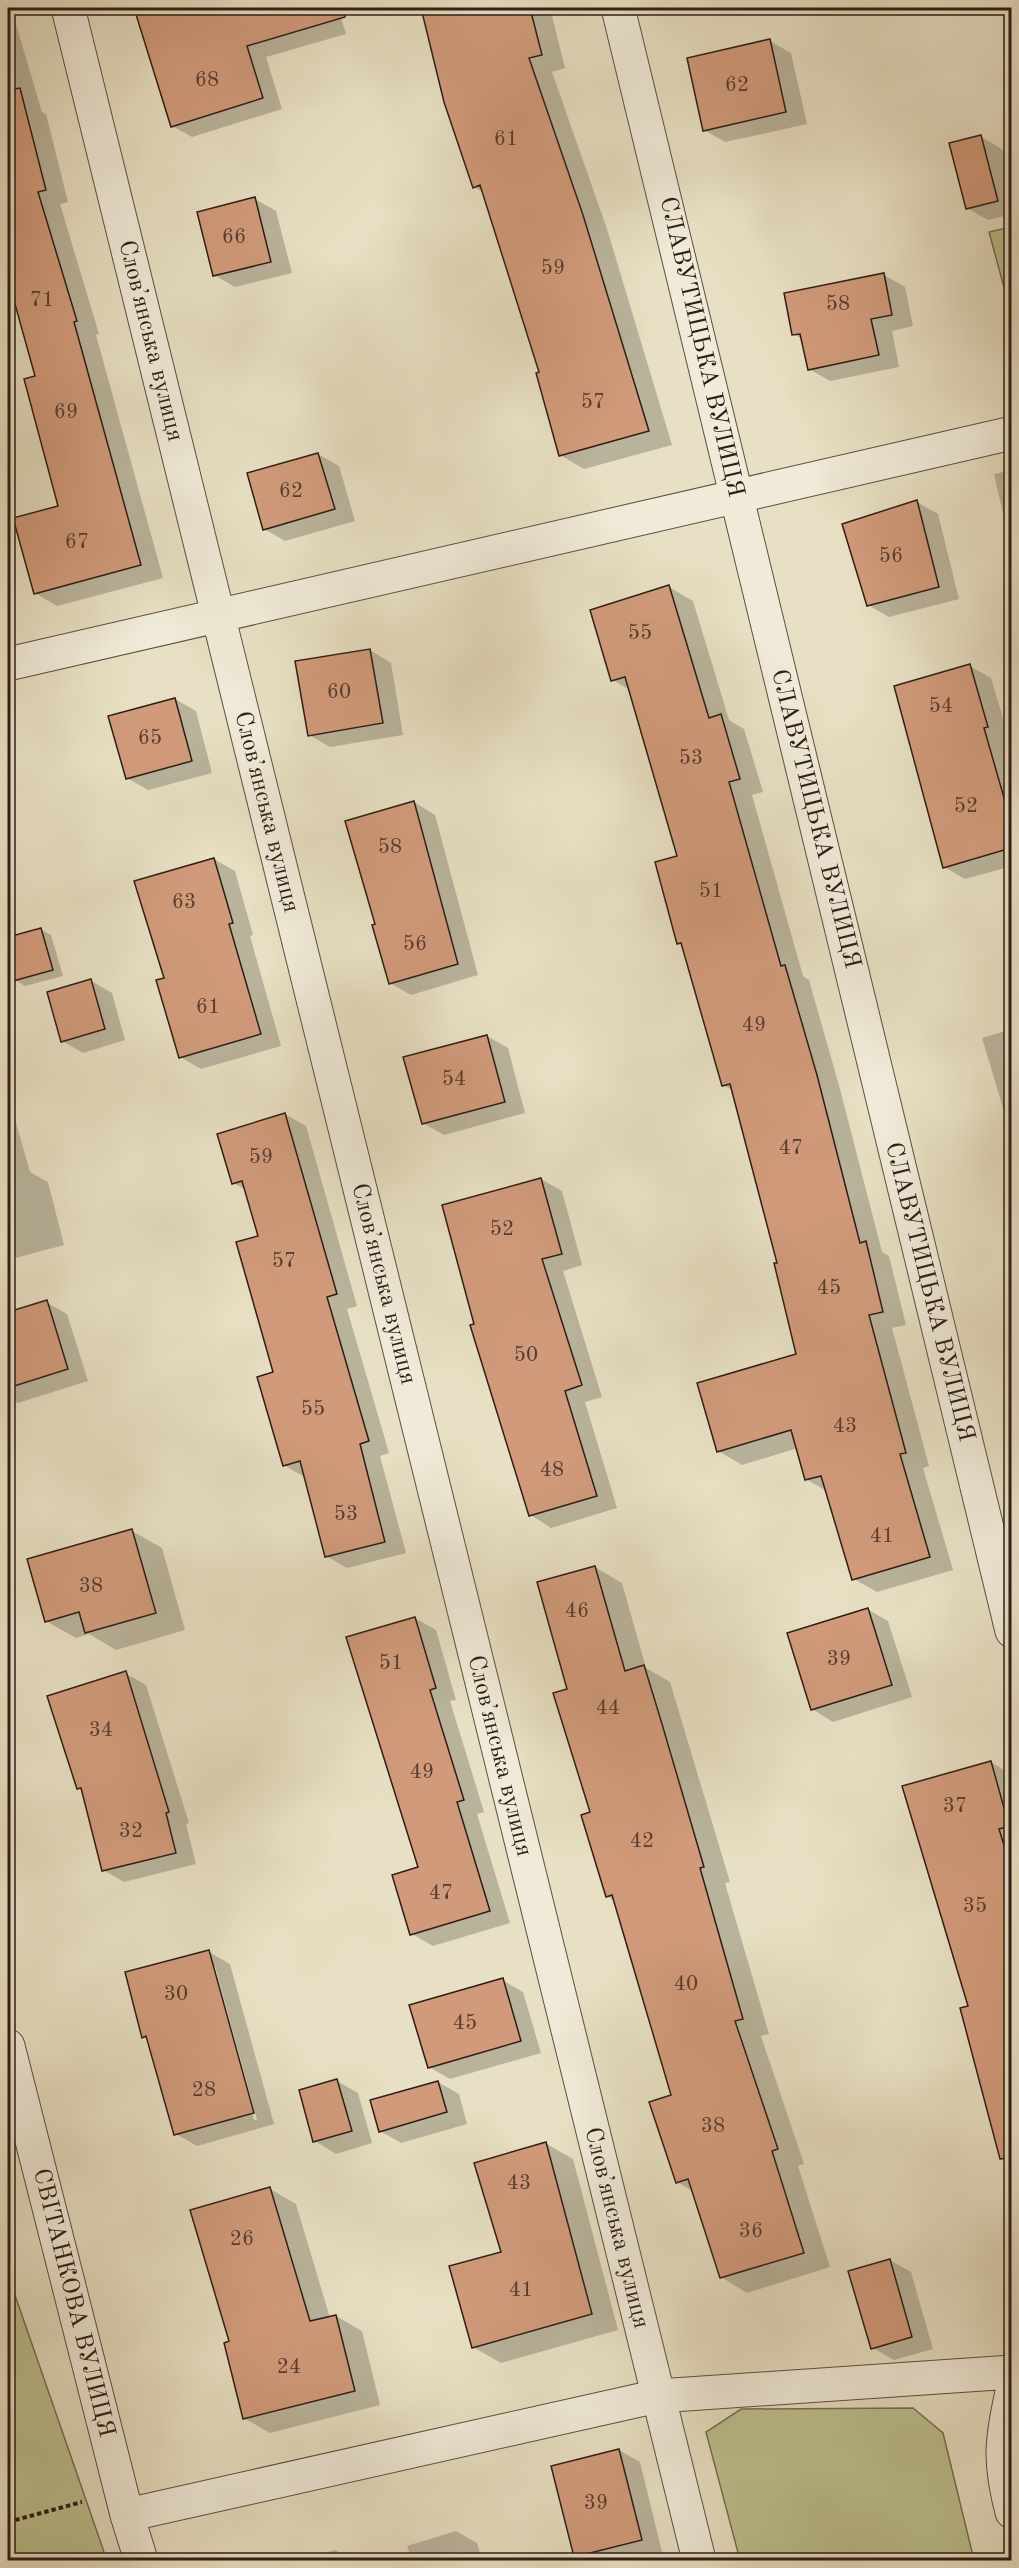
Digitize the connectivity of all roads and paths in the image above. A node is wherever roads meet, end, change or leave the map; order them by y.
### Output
1 (68, 8) edge
2 (618, 8) edge
3 (1011, 433) edge
4 (737, 496) junction
5 (217, 615) junction
6 (8, 664) edge
7 (1011, 1631) edge
8 (8, 2046) edge
9 (1011, 2372) edge
10 (1011, 2392) edge
11 (658, 2396) junction
12 (124, 2503) junction
13 (1011, 2512) edge
14 (8, 2522) edge
15 (141, 2560) edge
16 (699, 2560) edge

1 - 5 street, Словʼянська вулиця
2 - 4 street, СЛАВУТИЦЬКА ВУЛИЦЯ
3 - 4 street
4 - 5 street
4 - 7 street, СЛАВУТИЦЬКА ВУЛИЦЯ
5 - 6 street
5 - 11 street, Словʼянська вулиця
8 - 12 street, СВІТАНКОВА ВУЛИЦЯ
9 - 11 street
10 - 13 street
11 - 12 street
11 - 16 street, Словʼянська вулиця
12 - 14 path
12 - 15 street, СВІТАНКОВА ВУЛИЦЯ

